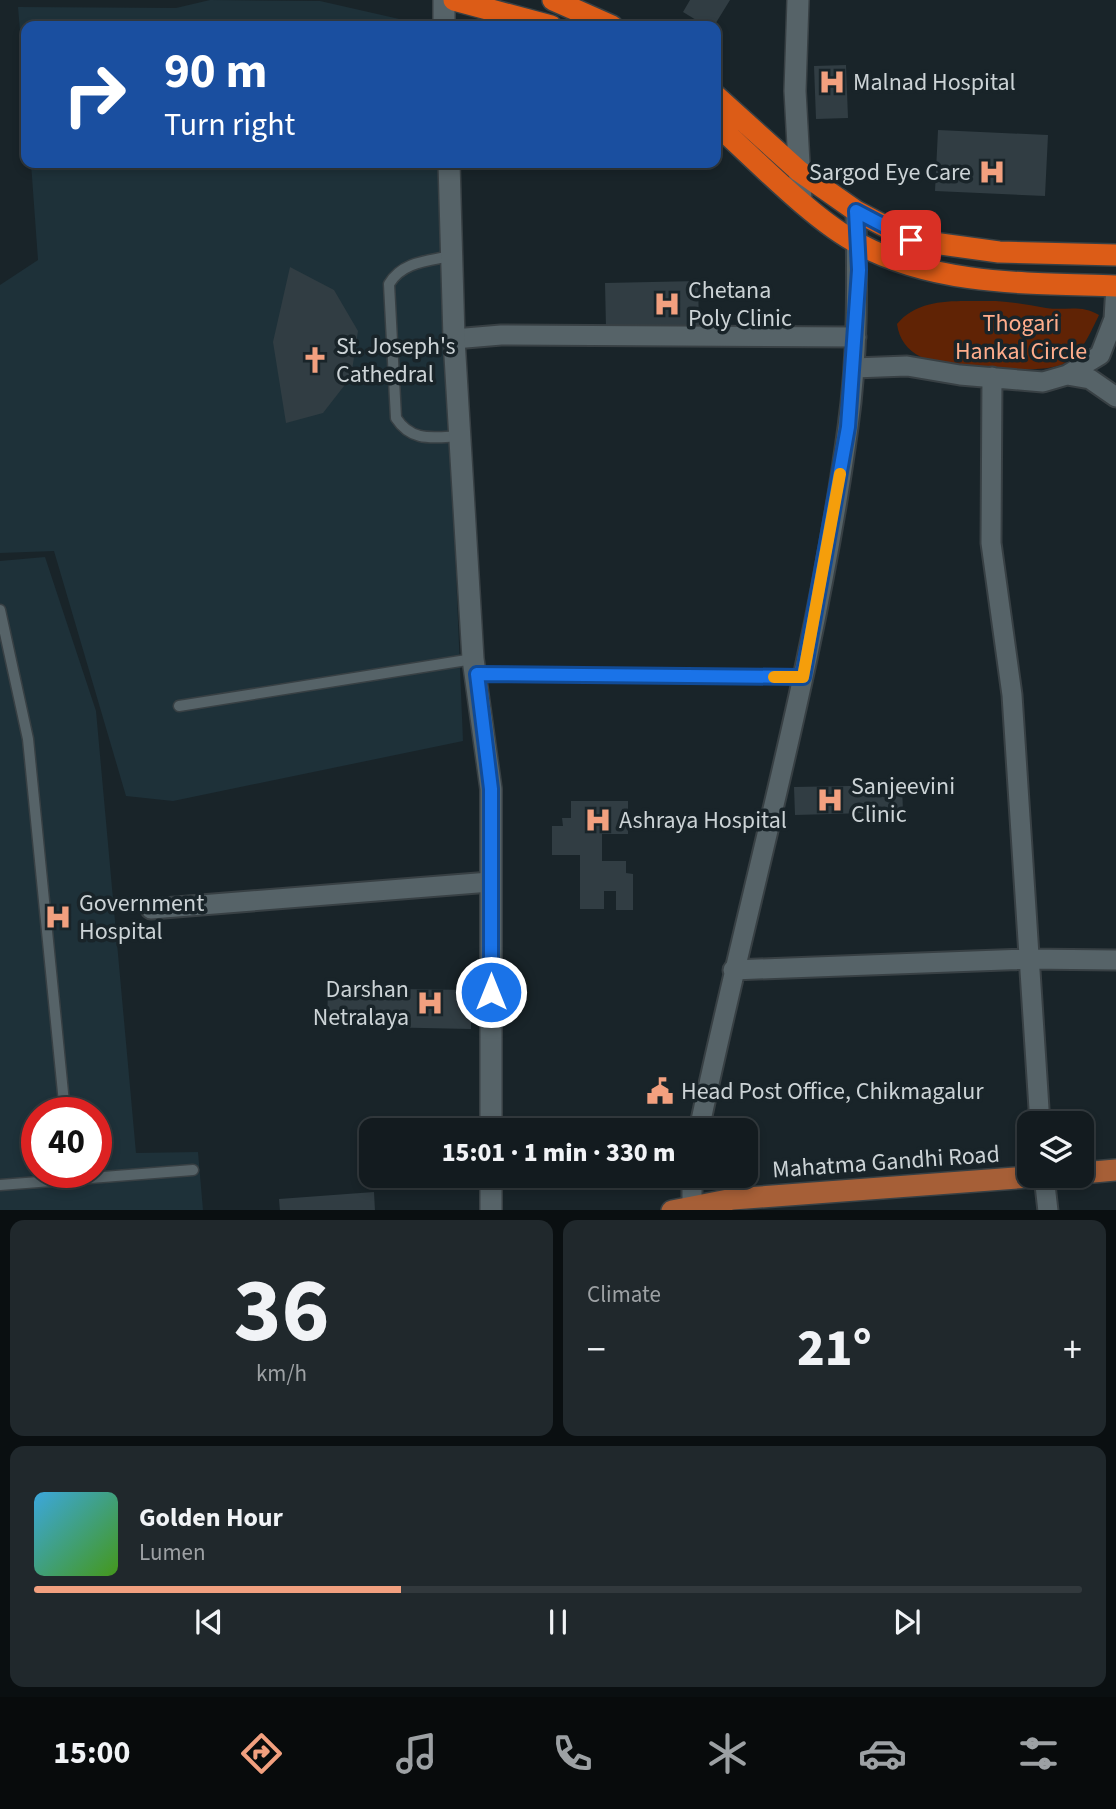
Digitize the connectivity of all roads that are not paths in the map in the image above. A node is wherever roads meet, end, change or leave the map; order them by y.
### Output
1 (444, 0) edge
2 (454, 0) edge
3 (553, 0) edge
4 (797, 0) edge
5 (444, 21) edge
6 (532, 21) edge
7 (601, 21) edge
8 (721, 101) edge
9 (721, 128) edge
10 (449, 168) edge
11 (799, 171) junction
12 (801, 200) junction
13 (856, 211) junction
14 (857, 243) junction
15 (1116, 255) edge
16 (451, 256) junction
17 (1116, 286) edge
18 (856, 337) junction
19 (454, 339) junction
20 (854, 368) junction
21 (1067, 375) junction
22 (992, 377) junction
23 (1116, 397) edge
24 (461, 436) junction
25 (0, 610) edge
26 (475, 666) junction
27 (803, 677) junction
28 (179, 706) dead end
29 (490, 882) junction
30 (151, 909) dead end
31 (1028, 959) junction
32 (1116, 960) edge
33 (733, 970) junction
34 (63, 1097) edge
35 (1039, 1111) edge
36 (491, 1118) edge
37 (702, 1118) edge
38 (193, 1170) dead end
39 (1116, 1170) edge
40 (1094, 1172) edge
41 (112, 1174) edge
42 (1017, 1179) edge
43 (21, 1182) edge
44 (0, 1185) edge
45 (491, 1188) edge
46 (688, 1188) edge
47 (1045, 1188) edge
48 (735, 1205) edge
49 (682, 1208) edge
50 (491, 1210) edge
51 (1048, 1210) edge

1 - 5 street
2 - 6 highway
3 - 7 highway
4 - 11 street
8 - 11 highway
9 - 12 highway
10 - 16 street
11 - 12 street
11 - 13 highway
12 - 14 highway
13 - 14 street
13 - 15 highway
14 - 17 highway
14 - 18 street
16 - 19 street
16 - 24 lane
17 - 21 street
18 - 19 street
18 - 20 street
19 - 24 street
20 - 22 street
20 - 27 street
21 - 22 street
21 - 23 street
22 - 31 street
24 - 26 street
25 - 34 lane
26 - 27 lane
26 - 28 lane
26 - 29 street
27 - 33 street
29 - 30 street
29 - 36 street
31 - 32 street
31 - 33 street
31 - 35 street
33 - 37 street
38 - 41 lane
39 - 40 main road
42 - 48 main road, Mahatma Gandhi Road
43 - 44 lane
45 - 50 street
46 - 49 street
47 - 51 street
48 - 49 main road, Mahatma Gandhi Road

